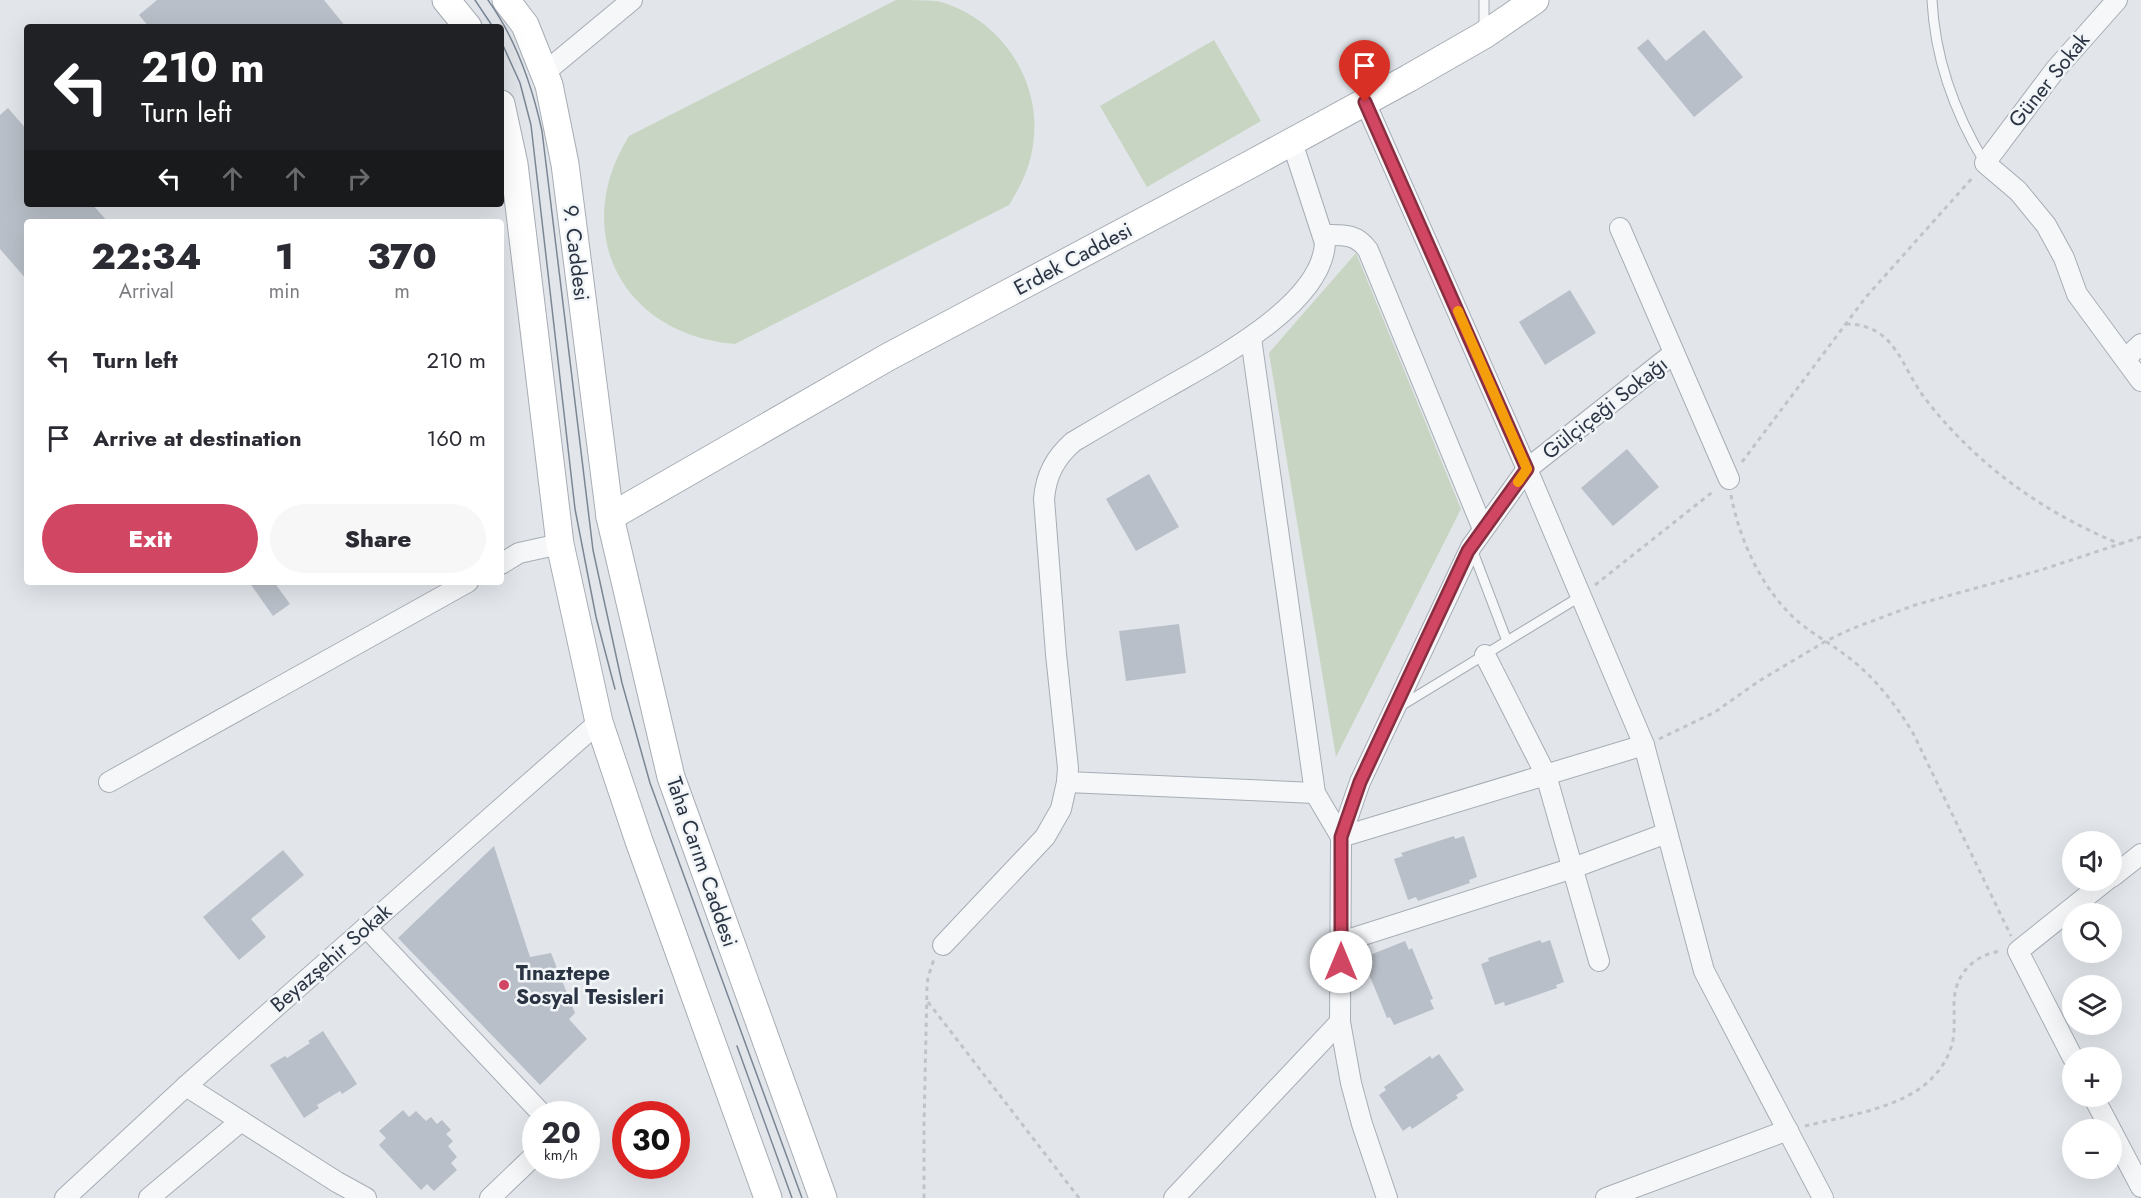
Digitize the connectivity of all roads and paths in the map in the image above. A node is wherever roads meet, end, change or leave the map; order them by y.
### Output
1 (446, 0) edge
2 (506, 0) edge
3 (632, 0) edge
4 (1484, 0) edge
5 (1535, 0) edge
6 (1932, 0) edge
7 (2117, 0) edge
8 (466, 24) edge
9 (1484, 35) junction
10 (544, 73) junction
11 (1365, 102) junction
12 (504, 118) edge
13 (1292, 142) junction
14 (1985, 163) junction
15 (1620, 228) dead end
16 (1323, 235) junction
17 (1846, 324) junction
18 (1251, 338) junction
19 (2141, 344) edge
20 (1674, 353) junction
21 (2126, 358) junction
22 (2141, 381) edge
23 (1527, 469) junction
24 (1729, 479) junction
25 (610, 517) junction
26 (1483, 529) junction
27 (2141, 537) edge
28 (560, 544) junction
29 (2122, 544) junction
30 (1471, 547) junction
31 (504, 562) edge
32 (463, 585) edge
33 (1581, 596) junction
34 (1507, 641) junction
35 (1826, 641) junction
36 (1485, 655) junction
37 (1394, 711) junction
38 (599, 722) junction
39 (1644, 745) junction
40 (1546, 775) junction
41 (109, 782) dead end
42 (1067, 782) junction
43 (1315, 793) junction
44 (1667, 833) junction
45 (1341, 837) junction
46 (2141, 854) edge
47 (1573, 868) junction
48 (2122, 869) edge
49 (2094, 891) edge
50 (366, 927) junction
51 (1341, 942) junction
52 (943, 945) joint
53 (2018, 951) junction
54 (1599, 961) dead end
55 (927, 1001) junction
56 (1340, 1022) junction
57 (2067, 1047) edge
58 (186, 1086) junction
59 (531, 1101) edge
60 (241, 1121) junction
61 (1788, 1130) junction
62 (2122, 1152) edge
63 (522, 1167) edge
64 (2141, 1187) edge
65 (65, 1198) edge
66 (149, 1198) edge
67 (366, 1198) edge
68 (490, 1198) edge
69 (768, 1198) edge
70 (822, 1198) edge
71 (924, 1198) edge
72 (1079, 1198) edge
73 (1174, 1198) edge
74 (1387, 1198) edge
75 (1606, 1198) edge
76 (1823, 1198) edge

1 - 8 main road
2 - 10 main road, 9. Caddesi
3 - 10 street
4 - 9 lane
5 - 9 main road, Erdek Caddesi
6 - 14 lane
7 - 14 street, Güner Sokak
9 - 11 main road, Erdek Caddesi
10 - 25 main road, 9. Caddesi
11 - 13 main road, Erdek Caddesi
11 - 23 street
12 - 28 main road
13 - 16 street
13 - 25 main road, Erdek Caddesi
14 - 17 path
14 - 21 street
15 - 20 street
16 - 18 street
16 - 26 street
17 - 24 path
17 - 29 path
18 - 42 street
18 - 43 street
19 - 21 street
20 - 23 street, Gülçiçeği Sokağı
20 - 24 street
21 - 22 street
23 - 26 street, Gülçiçeği Sokağı
23 - 33 street
24 - 33 path
24 - 35 path
25 - 70 main road, Taha Carım Caddesi
26 - 30 street, Gülçiçeği Sokağı
27 - 29 path
28 - 31 street
28 - 38 main road
29 - 35 path
30 - 34 lane
30 - 37 street, Gülçiçeği Sokağı
32 - 41 street
33 - 34 lane
33 - 39 street
34 - 36 lane
35 - 39 path
35 - 53 path
36 - 37 lane
36 - 40 street
37 - 45 street, Gülçiçeği Sokağı
38 - 50 street, Beyazşehir Sokak
38 - 69 main road
39 - 40 street
39 - 44 street
40 - 45 street
40 - 47 street
42 - 43 street
42 - 52 street
43 - 45 street
44 - 47 street
44 - 61 street
45 - 51 street, Gülçiçeği Sokağı
46 - 48 street
47 - 51 street
47 - 54 street
49 - 53 street
50 - 58 street, Beyazşehir Sokak
50 - 59 street
51 - 56 street, Gülçiçeği Sokağı
52 - 55 path
53 - 57 street
53 - 61 path
55 - 71 path
55 - 72 path
56 - 73 street
56 - 74 street, Gülçiçeği Sokağı
58 - 60 street
58 - 65 street, Beyazşehir Sokak
60 - 66 street
60 - 67 street
61 - 75 street
61 - 76 street
62 - 64 street
63 - 68 street

